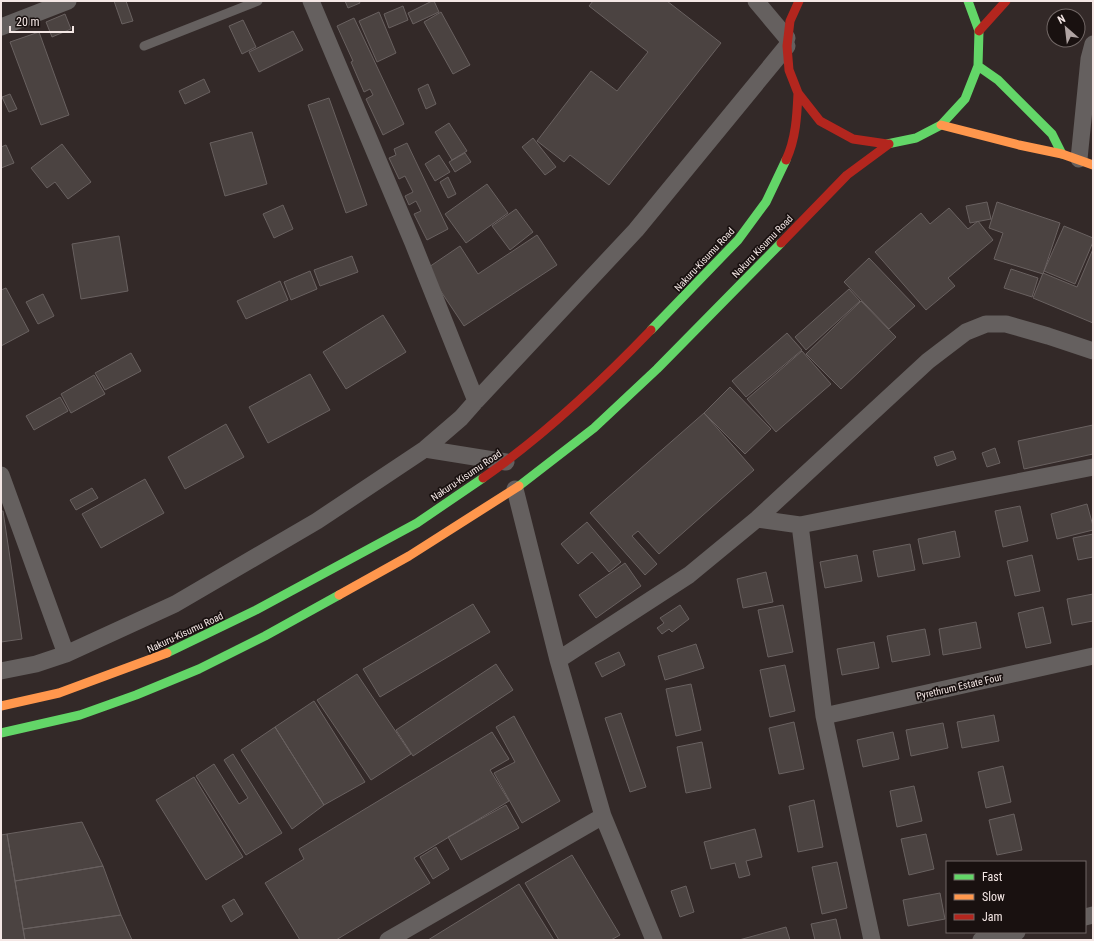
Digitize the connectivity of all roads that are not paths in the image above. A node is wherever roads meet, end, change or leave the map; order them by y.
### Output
1 (68, 1) edge
2 (258, 1) edge
3 (311, 1) edge
4 (756, 1) edge
5 (799, 1) edge
6 (968, 1) edge
7 (1006, 1) edge
8 (1, 27) edge
9 (979, 31) junction
10 (787, 42) junction
11 (1093, 44) edge
12 (144, 46) dead end
13 (978, 66) junction
14 (798, 93) junction
15 (941, 125) junction
16 (889, 144) junction
17 (1062, 154) junction
18 (1086, 162) edge
19 (1093, 351) edge
20 (476, 401) junction
21 (425, 449) junction
22 (506, 462) junction
23 (1093, 467) edge
24 (1, 474) edge
25 (515, 489) junction
26 (757, 519) junction
27 (800, 525) junction
28 (66, 654) junction
29 (1093, 656) edge
30 (558, 660) junction
31 (1, 670) edge
32 (1, 706) edge
33 (824, 716) junction
34 (1, 733) edge
35 (603, 816) junction
36 (1012, 933) edge
37 (388, 940) edge
38 (654, 940) edge
39 (872, 940) edge
40 (981, 940) edge

1 - 8 street
2 - 12 lane
3 - 20 street
4 - 10 street
5 - 10 main road
6 - 9 main road
7 - 9 main road
9 - 13 main road
10 - 14 main road
10 - 20 street
11 - 18 street
13 - 15 main road
13 - 17 main road
14 - 16 main road
14 - 22 main road, Nakuru-Kisumu Road
15 - 16 main road
15 - 17 main road
16 - 25 main road, Nakuru Kisumu Road
17 - 18 main road
19 - 26 street
20 - 21 street
21 - 22 street
21 - 28 street
22 - 32 main road, Nakuru-Kisumu Road
23 - 27 street
24 - 28 street
25 - 30 street
25 - 34 main road
26 - 27 street
26 - 30 street
27 - 33 street
28 - 31 street
29 - 33 street, Pyrethrum Estate Four
30 - 35 street
33 - 39 street
35 - 37 street
35 - 38 street
36 - 40 street

